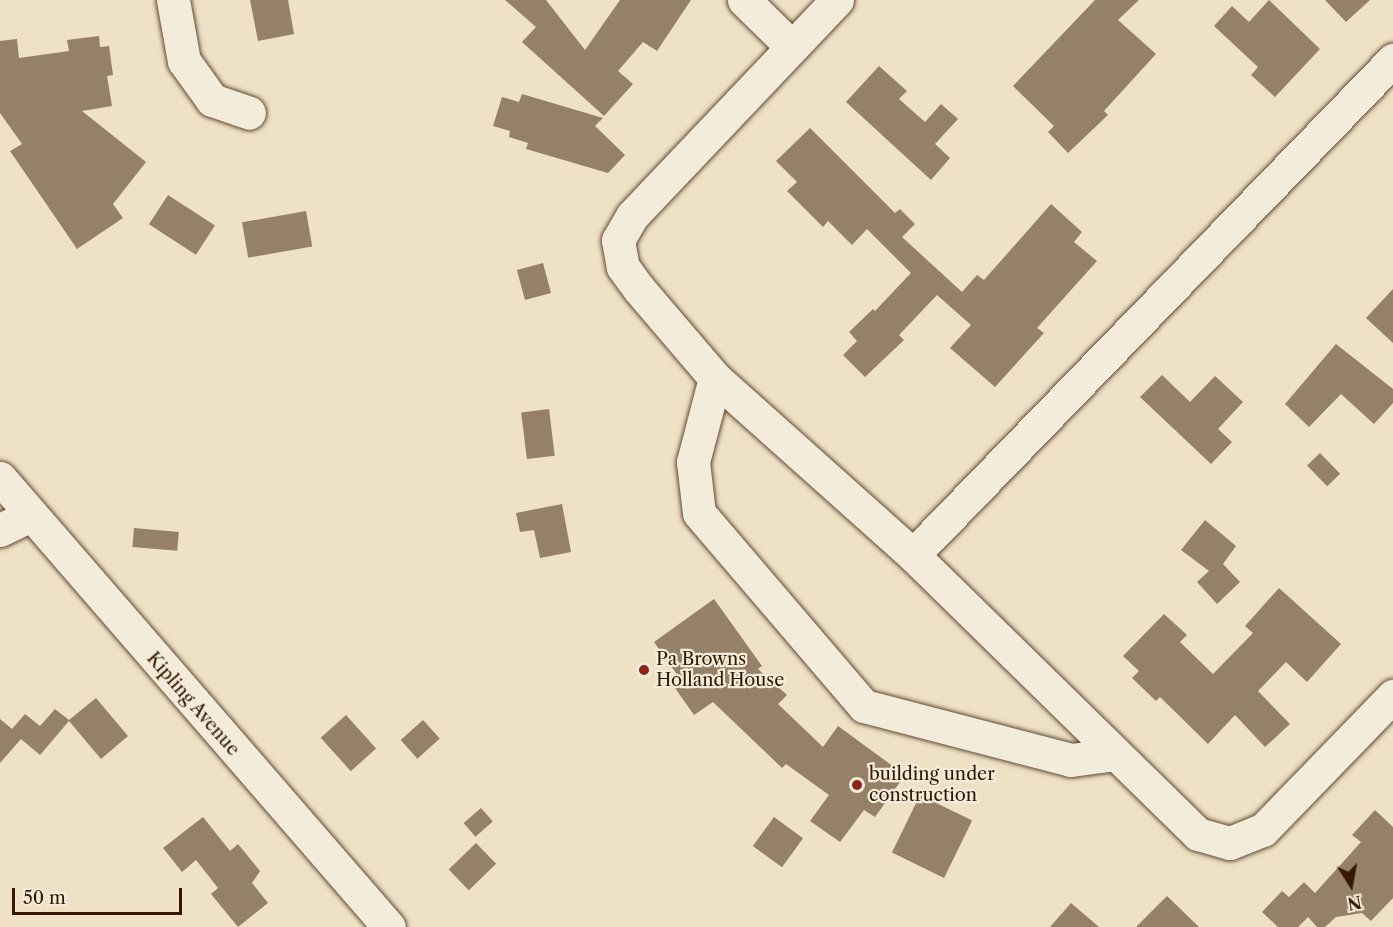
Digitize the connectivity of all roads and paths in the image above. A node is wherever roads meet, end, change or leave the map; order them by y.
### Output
1 (173, 0) edge
2 (744, 0) edge
3 (837, 0) edge
4 (791, 46) junction
5 (1393, 60) edge
6 (249, 114) dead end
7 (715, 378) junction
8 (0, 478) edge
9 (29, 516) junction
10 (0, 530) edge
11 (913, 555) junction
12 (1393, 696) edge
13 (1116, 754) junction
14 (389, 927) edge

1 - 6 street
2 - 4 street
3 - 4 street
4 - 7 street
5 - 11 street
7 - 11 street
7 - 13 street
8 - 9 street, Kipling Avenue
9 - 10 street
9 - 14 street, Kipling Avenue
11 - 13 street
12 - 13 street

